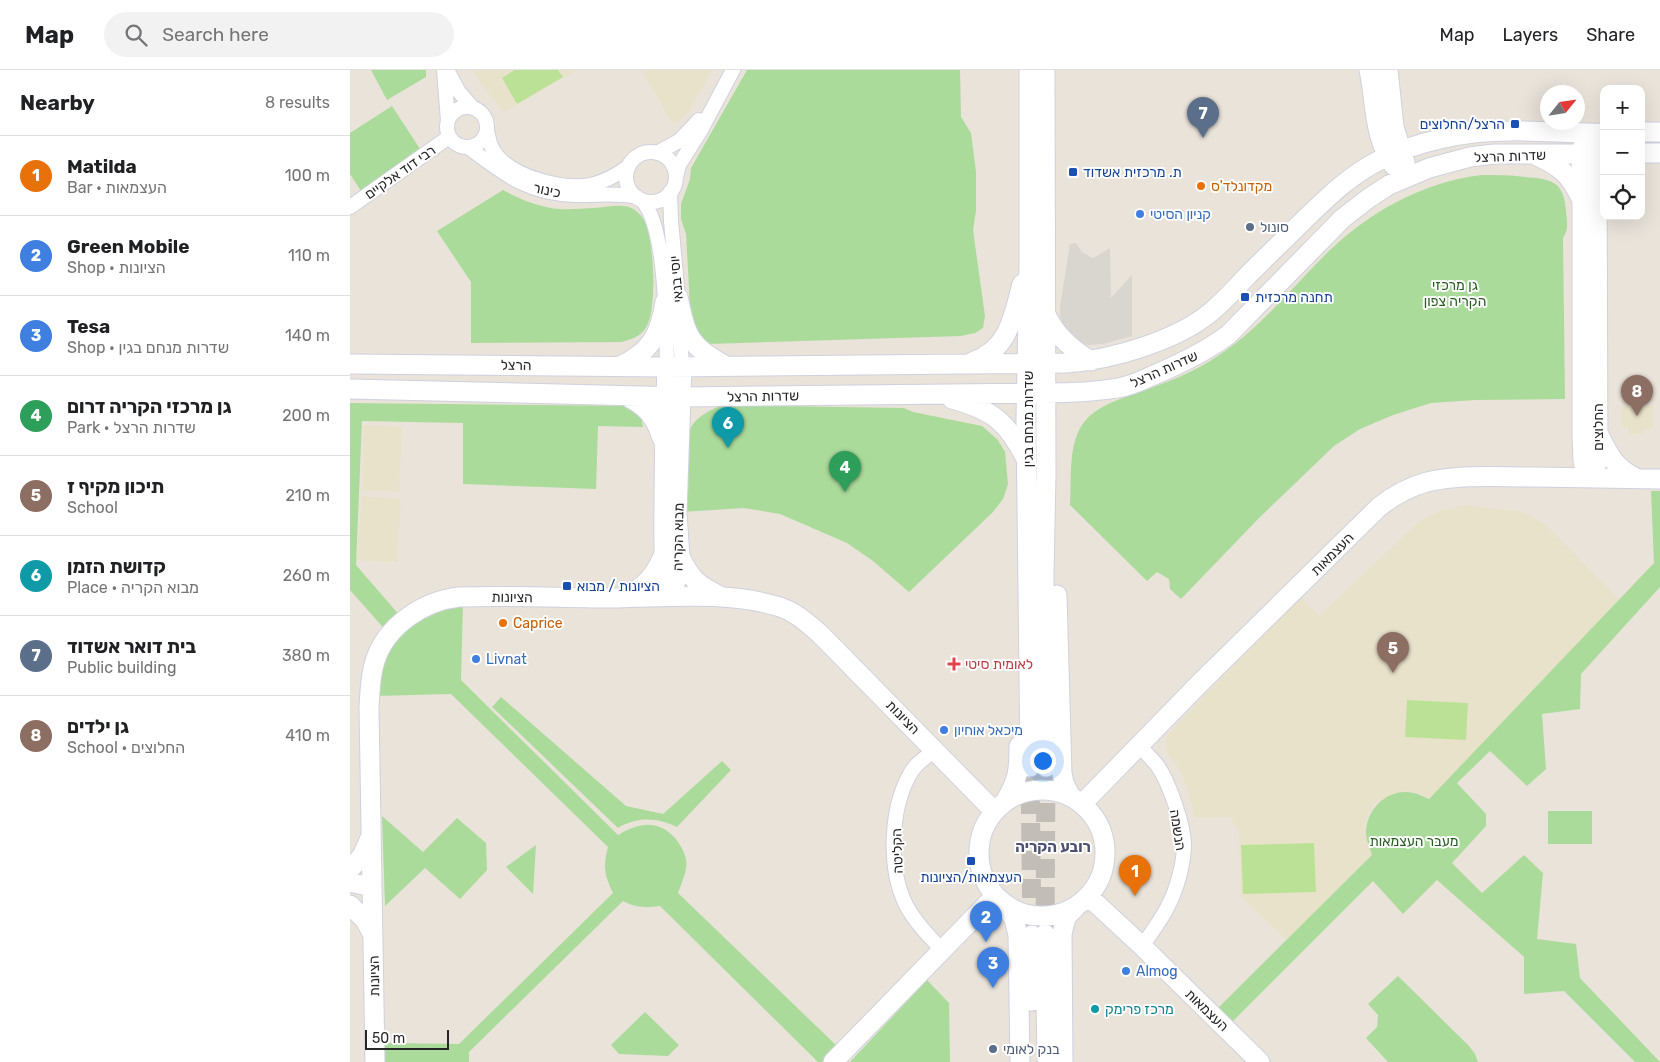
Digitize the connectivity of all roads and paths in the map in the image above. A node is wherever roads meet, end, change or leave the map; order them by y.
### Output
1 (445, 70) edge
2 (733, 70) edge
3 (1029, 70) edge
4 (1044, 70) edge
5 (1369, 70) edge
6 (1388, 70) edge
7 (716, 101) junction
8 (473, 108) junction
9 (448, 121) junction
10 (487, 130) junction
11 (1645, 132) edge
12 (1660, 132) edge
13 (1597, 133) edge
14 (450, 137) junction
15 (468, 147) junction
16 (657, 153) junction
17 (1395, 154) junction
18 (1534, 154) junction
19 (1594, 154) edge
20 (629, 166) junction
21 (676, 177) junction
22 (1405, 178) junction
23 (670, 192) junction
24 (639, 199) junction
25 (1594, 200) edge
26 (350, 207) edge
27 (1029, 259) junction
28 (672, 299) junction
29 (1045, 310) junction
30 (1091, 361) junction
31 (967, 363) junction
32 (1036, 363) junction
33 (350, 364) edge
34 (620, 366) junction
35 (675, 367) junction
36 (728, 367) junction
37 (350, 389) edge
38 (1027, 393) junction
39 (1046, 393) junction
40 (931, 394) junction
41 (625, 396) junction
42 (722, 396) junction
43 (674, 397) junction
44 (1590, 434) junction
45 (672, 440) junction
46 (1028, 462) junction
47 (1539, 477) junction
48 (1590, 478) junction
49 (1636, 478) junction
50 (1660, 479) edge
51 (1046, 492) junction
52 (1029, 531) junction
53 (672, 556) junction
54 (670, 596) junction
55 (616, 598) junction
56 (723, 598) junction
57 (1139, 745) junction
58 (935, 750) junction
59 (1076, 800) junction
60 (1000, 806) junction
61 (371, 834) junction
62 (350, 869) edge
63 (350, 882) edge
64 (372, 887) junction
65 (350, 892) edge
66 (999, 900) junction
67 (1082, 902) junction
68 (350, 905) edge
69 (373, 935) junction
70 (1142, 946) junction
71 (942, 950) junction
72 (375, 1062) edge
73 (833, 1062) edge
74 (1020, 1062) edge
75 (1033, 1062) edge
76 (1047, 1062) edge
77 (1063, 1062) edge
78 (1260, 1062) edge

1 - 8 street
1 - 9 street
2 - 7 street
3 - 27 main road, שדרות מנחם בגין
4 - 29 main road, שדרות מנחם בגין
5 - 17 main road
6 - 17 main road
7 - 16 street
7 - 21 street
8 - 9 street
8 - 10 street
9 - 14 street
10 - 15 street
10 - 20 street, כינור
11 - 12 main road
13 - 17 main road, שדרות הרצל
13 - 19 main road, החלוצים
14 - 15 street
14 - 26 street, רבי דוד אלקיים
15 - 24 street, כינור
16 - 20 street
16 - 21 street
17 - 22 main road
17 - 30 main road, שדרות הרצל
18 - 19 main road, שדרות הרצל
18 - 22 main road, שדרות הרצל
18 - 25 main road
19 - 25 main road, החלוצים
20 - 24 street
21 - 23 street
22 - 39 main road, שדרות הרצל
23 - 24 street
23 - 28 street, יוסי בנאי
24 - 28 street, יוסי בנאי
25 - 44 main road, החלוצים
27 - 31 main road
27 - 32 main road, שדרות מנחם בגין
28 - 34 main road
28 - 35 street, יוסי בנאי
28 - 36 main road
29 - 30 main road
29 - 32 main road, שדרות מנחם בגין
30 - 32 main road, שדרות הרצל
31 - 32 main road, שדרות הרצל
31 - 36 main road, שדרות הרצל
32 - 38 main road, שדרות מנחם בגין
32 - 39 main road, שדרות מנחם בגין
33 - 34 main road, הרצל
34 - 35 main road, הרצל
35 - 36 main road, שדרות הרצל
35 - 43 main road, מבוא הקריה
37 - 41 main road, הרצל
38 - 39 main road, שדרות הרצל
38 - 40 main road, שדרות הרצל
38 - 46 main road, שדרות מנחם בגין
39 - 51 main road, שדרות מנחם בגין
40 - 42 main road, שדרות הרצל
40 - 46 main road
41 - 43 main road, שדרות הרצל
41 - 45 main road
42 - 43 main road, שדרות הרצל
42 - 45 main road
43 - 45 main road, מבוא הקריה
44 - 47 main road
44 - 48 main road, החלוצים
44 - 49 main road
45 - 53 main road, מבוא הקריה
46 - 52 main road, שדרות מנחם בגין
47 - 48 main road, העצמאות
47 - 57 main road, העצמאות
48 - 49 main road, העצמאות
49 - 50 main road, העצמאות
51 - 52 main road, שדרות מנחם בגין
51 - 59 main road
52 - 60 main road
53 - 54 main road, מבוא הקריה
53 - 55 main road
53 - 56 main road
54 - 55 main road, הציונות
54 - 56 main road, הציונות
55 - 61 main road, הציונות
56 - 58 main road, הציונות
57 - 59 main road, העצמאות
57 - 70 street, הנשמה
58 - 60 main road, הציונות
58 - 71 street, הקליטה
59 - 60 main road
59 - 67 main road
60 - 66 main road
61 - 62 main road
61 - 64 main road, הציונות
63 - 64 main road
64 - 65 main road
64 - 69 main road, הציונות
66 - 67 main road
66 - 71 main road
66 - 74 main road
67 - 70 main road, העצמאות
67 - 77 main road
68 - 69 main road
69 - 72 main road, הציונות
70 - 78 main road, העצמאות
71 - 73 main road
75 - 76 main road

